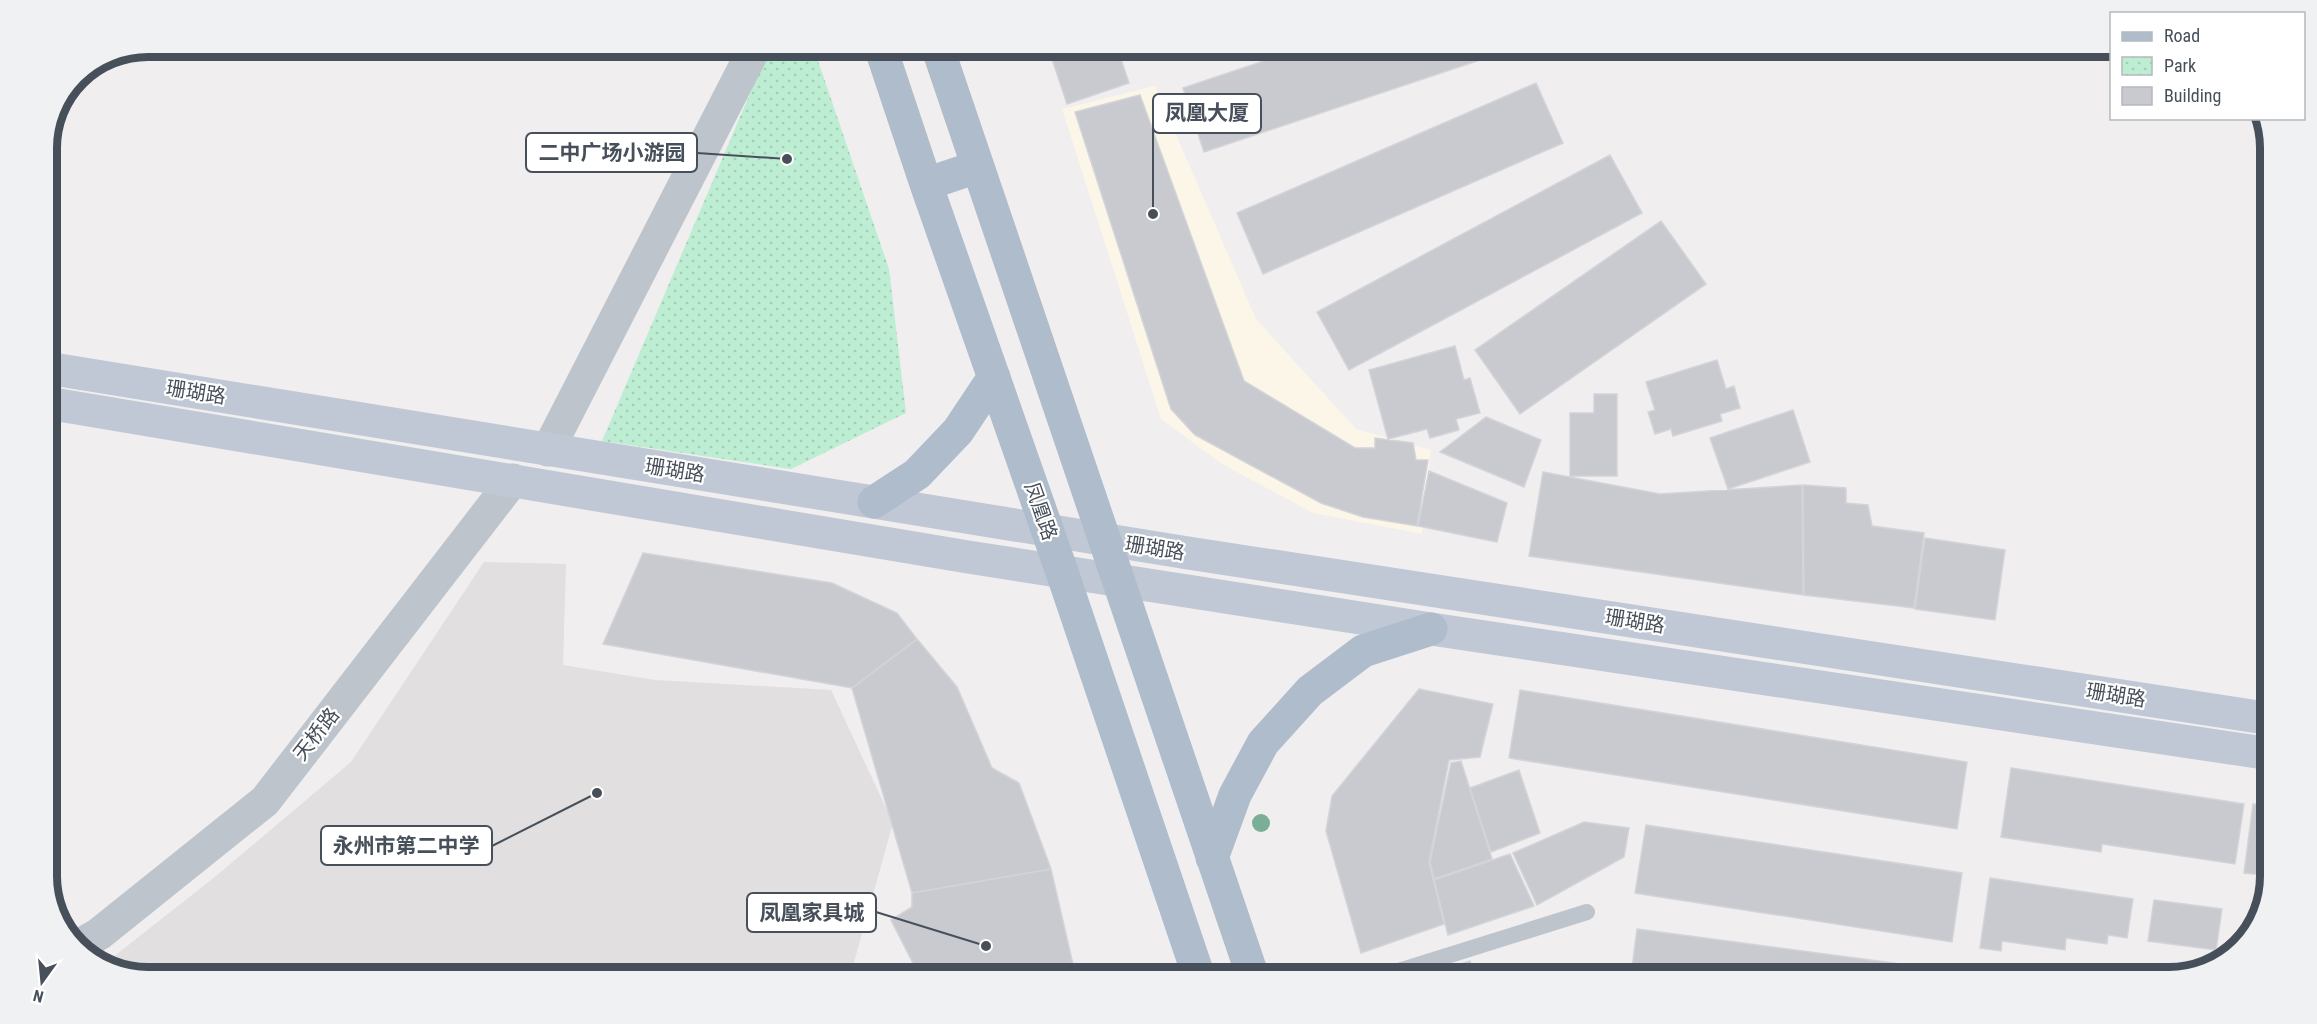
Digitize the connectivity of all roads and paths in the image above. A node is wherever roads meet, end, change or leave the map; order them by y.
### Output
1 (750, 57) edge
2 (884, 57) edge
3 (941, 57) edge
4 (977, 167) junction
5 (926, 184) junction
6 (57, 370) edge
7 (994, 377) junction
8 (57, 405) edge
9 (548, 450) junction
10 (513, 480) junction
11 (874, 502) junction
12 (1048, 530) junction
13 (1104, 539) junction
14 (1062, 572) junction
15 (1118, 580) junction
16 (1431, 629) junction
17 (2260, 717) edge
18 (2260, 752) edge
19 (1212, 858) junction
20 (1587, 912) dead end
21 (86, 942) edge
22 (1196, 967) edge
23 (1250, 967) edge
24 (1412, 967) edge

1 - 9 street
2 - 5 main road, 凤凰路
3 - 4 main road
4 - 5 main road
4 - 13 main road
5 - 7 main road, 凤凰路
6 - 9 main road, 珊瑚路
7 - 11 main road
7 - 12 main road, 凤凰路
8 - 10 main road, 珊瑚路
9 - 11 main road, 珊瑚路
10 - 14 main road, 珊瑚路
10 - 21 street, 天桥路
11 - 12 main road, 珊瑚路
12 - 13 main road, 珊瑚路
12 - 14 main road, 凤凰路
13 - 15 main road
13 - 17 main road, 珊瑚路
14 - 15 main road, 珊瑚路
14 - 22 main road, 凤凰路
15 - 16 main road, 珊瑚路
15 - 19 main road
16 - 18 main road, 珊瑚路
16 - 19 main road
19 - 23 main road
20 - 24 lane

